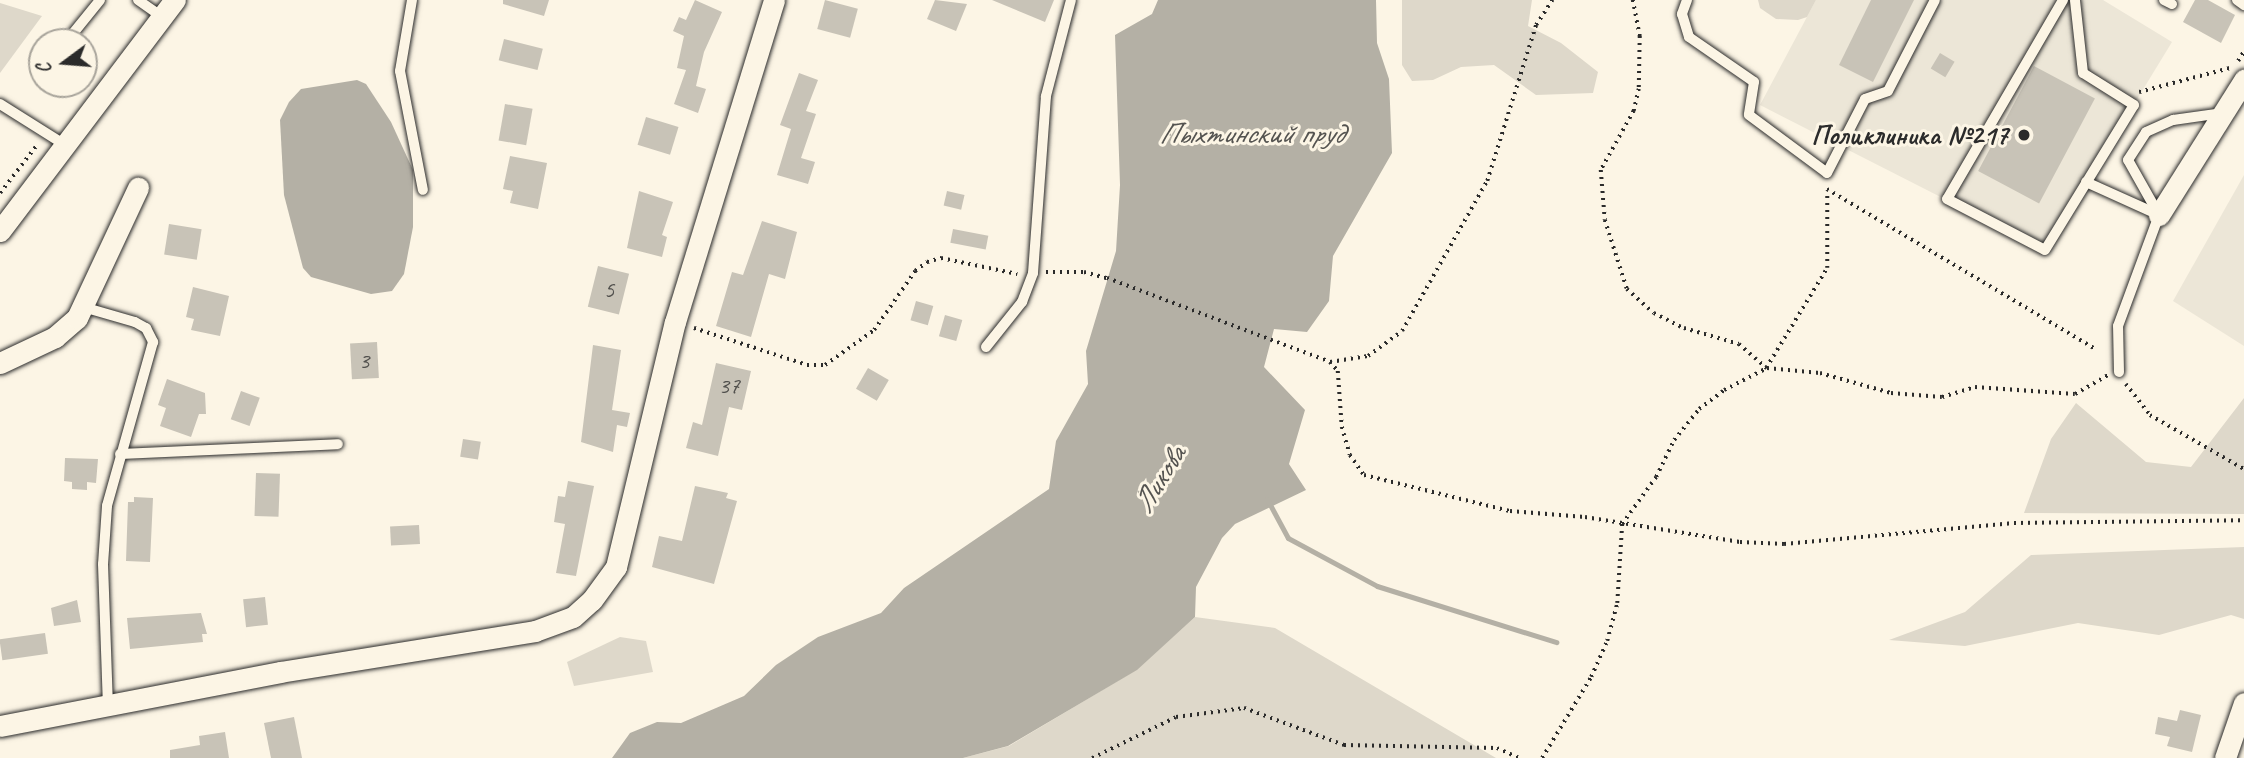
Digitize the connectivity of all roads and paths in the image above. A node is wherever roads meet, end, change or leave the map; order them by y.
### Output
1 (100, 0) edge
2 (138, 0) edge
3 (412, 0) edge
4 (774, 0) edge
5 (1071, 0) edge
6 (1552, 0) edge
7 (1633, 0) edge
8 (1687, 0) edge
9 (1935, 0) edge
10 (2063, 0) edge
11 (2075, 0) edge
12 (2237, 0) edge
13 (2244, 5) edge
14 (168, 9) edge
15 (77, 28) edge
16 (2244, 51) edge
17 (2244, 80) edge
18 (2120, 97) junction
19 (0, 104) edge
20 (2222, 113) junction
21 (65, 145) junction
22 (1826, 173) junction
23 (2086, 182) junction
24 (138, 188) dead end
25 (1827, 189) junction
26 (424, 190) dead end
27 (2159, 215) junction
28 (0, 231) edge
29 (1033, 273) junction
30 (83, 307) junction
31 (675, 322) junction
32 (986, 347) dead end
33 (2097, 350) dead end
34 (1330, 362) junction
35 (0, 363) edge
36 (1767, 368) junction
37 (2119, 372) junction
38 (338, 444) dead end
39 (120, 454) junction
40 (2244, 469) edge
41 (2244, 520) edge
42 (1622, 524) junction
43 (108, 704) junction
44 (2244, 704) edge
45 (0, 726) edge
46 (1093, 758) edge
47 (1519, 758) edge
48 (1542, 758) edge
49 (2225, 758) edge

1 - 15 lane
2 - 14 lane
3 - 26 lane
4 - 31 street
5 - 29 lane
6 - 34 path
7 - 36 path
8 - 22 lane
9 - 22 lane
10 - 23 lane
11 - 18 lane
12 - 13 lane
14 - 21 street
16 - 18 path
17 - 20 street
18 - 23 lane
19 - 21 lane
20 - 27 street
20 - 27 lane
21 - 28 street
22 - 25 path
23 - 27 lane
24 - 30 street
25 - 33 path
25 - 36 path
27 - 37 lane
29 - 31 path
29 - 32 lane
29 - 34 path
30 - 35 street
30 - 39 lane
31 - 43 street
34 - 42 path
36 - 37 path
36 - 42 path
37 - 40 path
38 - 39 lane
39 - 43 lane
41 - 42 path
42 - 48 path
43 - 45 street
44 - 49 street
46 - 47 path

